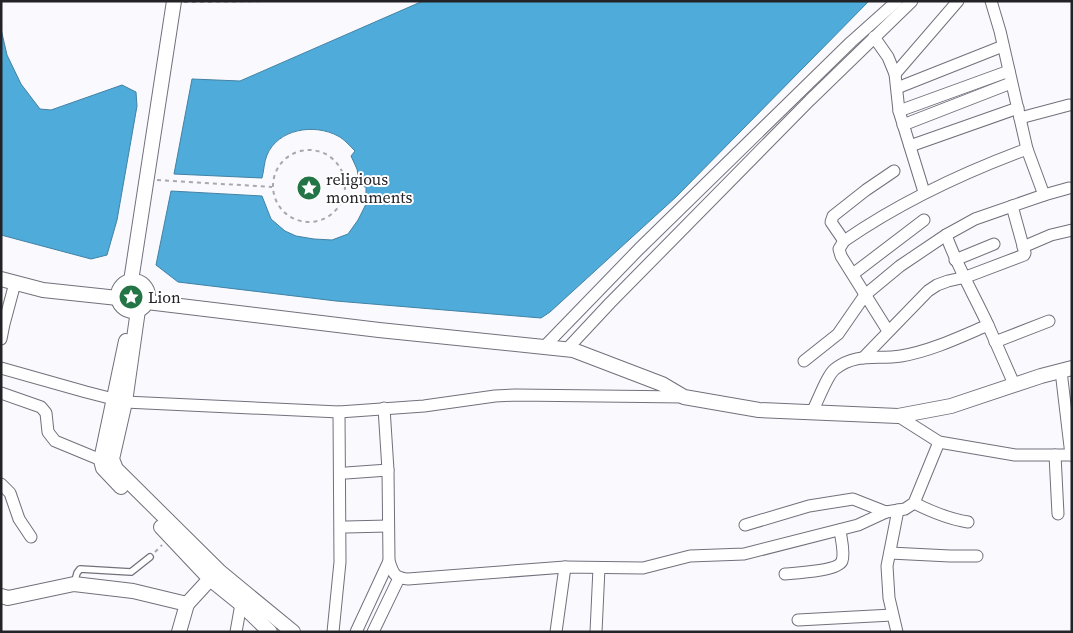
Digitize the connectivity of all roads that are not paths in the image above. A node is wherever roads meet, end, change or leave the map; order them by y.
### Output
1 (174, 1) edge
2 (897, 1) edge
3 (912, 1) edge
4 (958, 1) edge
5 (991, 1) edge
6 (874, 37) junction
7 (1003, 46) junction
8 (1009, 71) junction
9 (895, 74) junction
10 (1011, 84) junction
11 (897, 88) junction
12 (1069, 105) dead end
13 (783, 108) junction
14 (899, 111) junction
15 (1019, 113) junction
16 (792, 118) junction
17 (903, 125) junction
18 (910, 146) junction
19 (1028, 149) junction
20 (894, 171) dead end
21 (1069, 188) dead end
22 (924, 192) junction
23 (1044, 195) junction
24 (1012, 206) junction
25 (924, 220) dead end
26 (1072, 230) edge
27 (946, 235) junction
28 (844, 241) junction
29 (994, 244) dead end
30 (1023, 247) junction
31 (955, 260) junction
32 (853, 274) junction
33 (966, 277) junction
34 (1, 279) edge
35 (131, 281) junction
36 (15, 283) junction
37 (865, 295) junction
38 (118, 298) junction
39 (139, 308) junction
40 (1049, 321) dead end
41 (2, 323) edge
42 (988, 325) junction
43 (888, 331) junction
44 (1, 339) edge
45 (995, 342) junction
46 (545, 346) junction
47 (566, 349) junction
48 (863, 358) junction
49 (804, 361) dead end
50 (1, 368) edge
51 (1066, 369) edge
52 (1014, 384) junction
53 (1, 393) edge
54 (684, 397) junction
55 (120, 401) junction
56 (384, 408) junction
57 (339, 412) junction
58 (812, 412) junction
59 (898, 416) junction
60 (939, 442) junction
61 (1055, 455) junction
62 (1071, 455) edge
63 (101, 460) junction
64 (388, 470) junction
65 (346, 473) dead end
66 (1, 484) edge
67 (914, 503) junction
68 (898, 510) junction
69 (886, 512) junction
70 (1058, 514) dead end
71 (968, 522) dead end
72 (745, 525) dead end
73 (388, 526) junction
74 (346, 527) dead end
75 (840, 530) junction
76 (31, 537) dead end
77 (890, 553) junction
78 (978, 556) dead end
79 (150, 558) road end
80 (389, 561) junction
81 (565, 567) junction
82 (599, 568) junction
83 (785, 574) dead end
84 (215, 576) junction
85 (399, 578) junction
86 (74, 584) junction
87 (1, 596) edge
88 (187, 604) junction
89 (241, 604) junction
90 (892, 615) junction
91 (798, 620) dead end
92 (179, 632) edge
93 (236, 632) edge
94 (270, 632) edge
95 (292, 632) edge
96 (333, 632) edge
97 (356, 632) edge
98 (373, 632) edge
99 (556, 632) edge
100 (596, 632) edge
101 (897, 632) edge

1 - 35 street
2 - 13 street
3 - 6 street
4 - 9 street
5 - 7 street
6 - 9 street
6 - 16 street
7 - 8 street
7 - 11 street
8 - 10 street
8 - 14 street
9 - 11 street
10 - 15 street
10 - 17 street
11 - 14 street
12 - 15 street
13 - 16 street
13 - 46 street
14 - 17 street
15 - 18 street
15 - 19 street
16 - 47 street
17 - 18 street
18 - 22 street
19 - 22 street
19 - 23 street
20 - 28 street
21 - 23 street
22 - 28 street
23 - 24 street
24 - 27 street
24 - 30 street
25 - 32 street
26 - 30 street
27 - 31 street
27 - 37 street
28 - 32 street
29 - 31 street
30 - 33 street
31 - 33 street
32 - 37 street
33 - 42 street
33 - 43 street
34 - 36 street
35 - 38 street
35 - 39 street
36 - 38 street
36 - 41 street
37 - 43 street
37 - 49 street
38 - 39 street
39 - 46 street
39 - 55 street
40 - 45 street
41 - 44 street
42 - 45 street
42 - 48 street
43 - 48 street
45 - 52 street
46 - 47 street
47 - 54 street
48 - 58 street
50 - 55 street
51 - 52 street
51 - 62 street
52 - 59 street
53 - 63 street
54 - 56 street
54 - 58 street
55 - 57 street
55 - 63 street
55 - 84 street
56 - 57 street
56 - 64 street
57 - 96 street
58 - 59 street
59 - 60 street
60 - 61 street
60 - 67 street
61 - 62 street
61 - 70 street
63 - 84 street
64 - 65 street
64 - 73 street
66 - 76 street
67 - 68 street
67 - 71 street
68 - 69 street
68 - 77 street
69 - 72 street
69 - 75 street
73 - 74 street
73 - 80 street
75 - 82 street
75 - 83 street
77 - 78 street
77 - 90 street
79 - 86 lane
80 - 85 street
80 - 97 street
81 - 82 street
81 - 85 street
81 - 99 street
82 - 100 street
84 - 88 street
84 - 89 street
84 - 95 street
85 - 98 street
86 - 87 street
86 - 88 street
88 - 92 street
89 - 93 street
89 - 94 street
90 - 91 street
90 - 101 street

